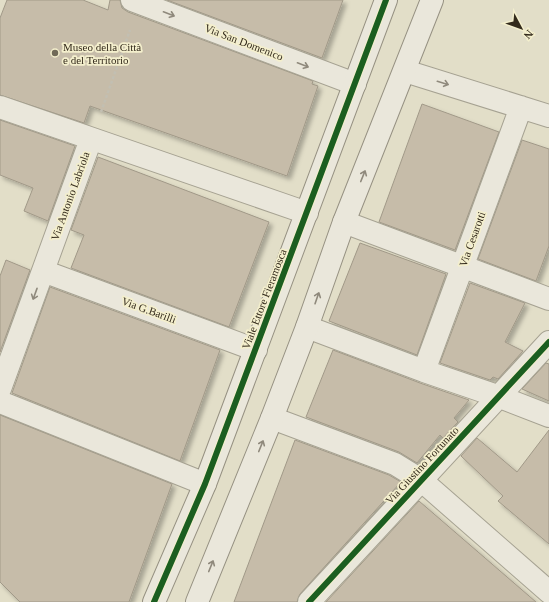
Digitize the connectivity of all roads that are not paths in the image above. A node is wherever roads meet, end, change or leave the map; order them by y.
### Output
1 (386, 0) edge
2 (432, 0) edge
3 (136, 1) edge
4 (405, 71) junction
5 (355, 84) junction
6 (0, 107) edge
7 (521, 107) junction
8 (549, 116) edge
9 (91, 139) junction
10 (307, 213) junction
11 (344, 222) junction
12 (461, 267) junction
13 (43, 270) junction
14 (548, 294) edge
15 (307, 327) junction
16 (549, 342) edge
17 (256, 350) junction
18 (424, 371) junction
19 (0, 389) edge
20 (500, 397) junction
21 (0, 402) edge
22 (549, 416) edge
23 (272, 418) junction
24 (421, 480) junction
25 (205, 484) junction
26 (549, 592) edge
27 (154, 602) edge
28 (197, 602) edge
29 (309, 602) edge

1 - 5 street, Viale Ettore Fieramosca
2 - 4 street
3 -> 5 street, Via San Domenico
4 -> 7 street
11 -> 4 street
5 - 10 street, Viale Ettore Fieramosca
6 - 9 street
7 - 8 street
7 - 12 street, Via Cesarotti
9 - 10 street
9 - 13 street, Via Antonio Labriola
10 - 17 street, Viale Ettore Fieramosca
11 - 12 street
15 -> 11 street
12 - 14 street
12 - 18 street, Via Cesarotti
13 - 17 street, Via G.Barilli
13 -> 19 street, Via Antonio Labriola
15 - 18 street
15 - 23 street
16 - 20 street, Via Giustino Fortunato
17 - 25 street, Viale Ettore Fieramosca
18 - 20 street
20 - 22 street
20 - 24 street, Via Giustino Fortunato
21 - 25 street
23 - 24 street
28 -> 23 street
24 - 26 street
24 - 29 street, Via Giustino Fortunato
25 - 27 street, Viale Ettore Fieramosca

